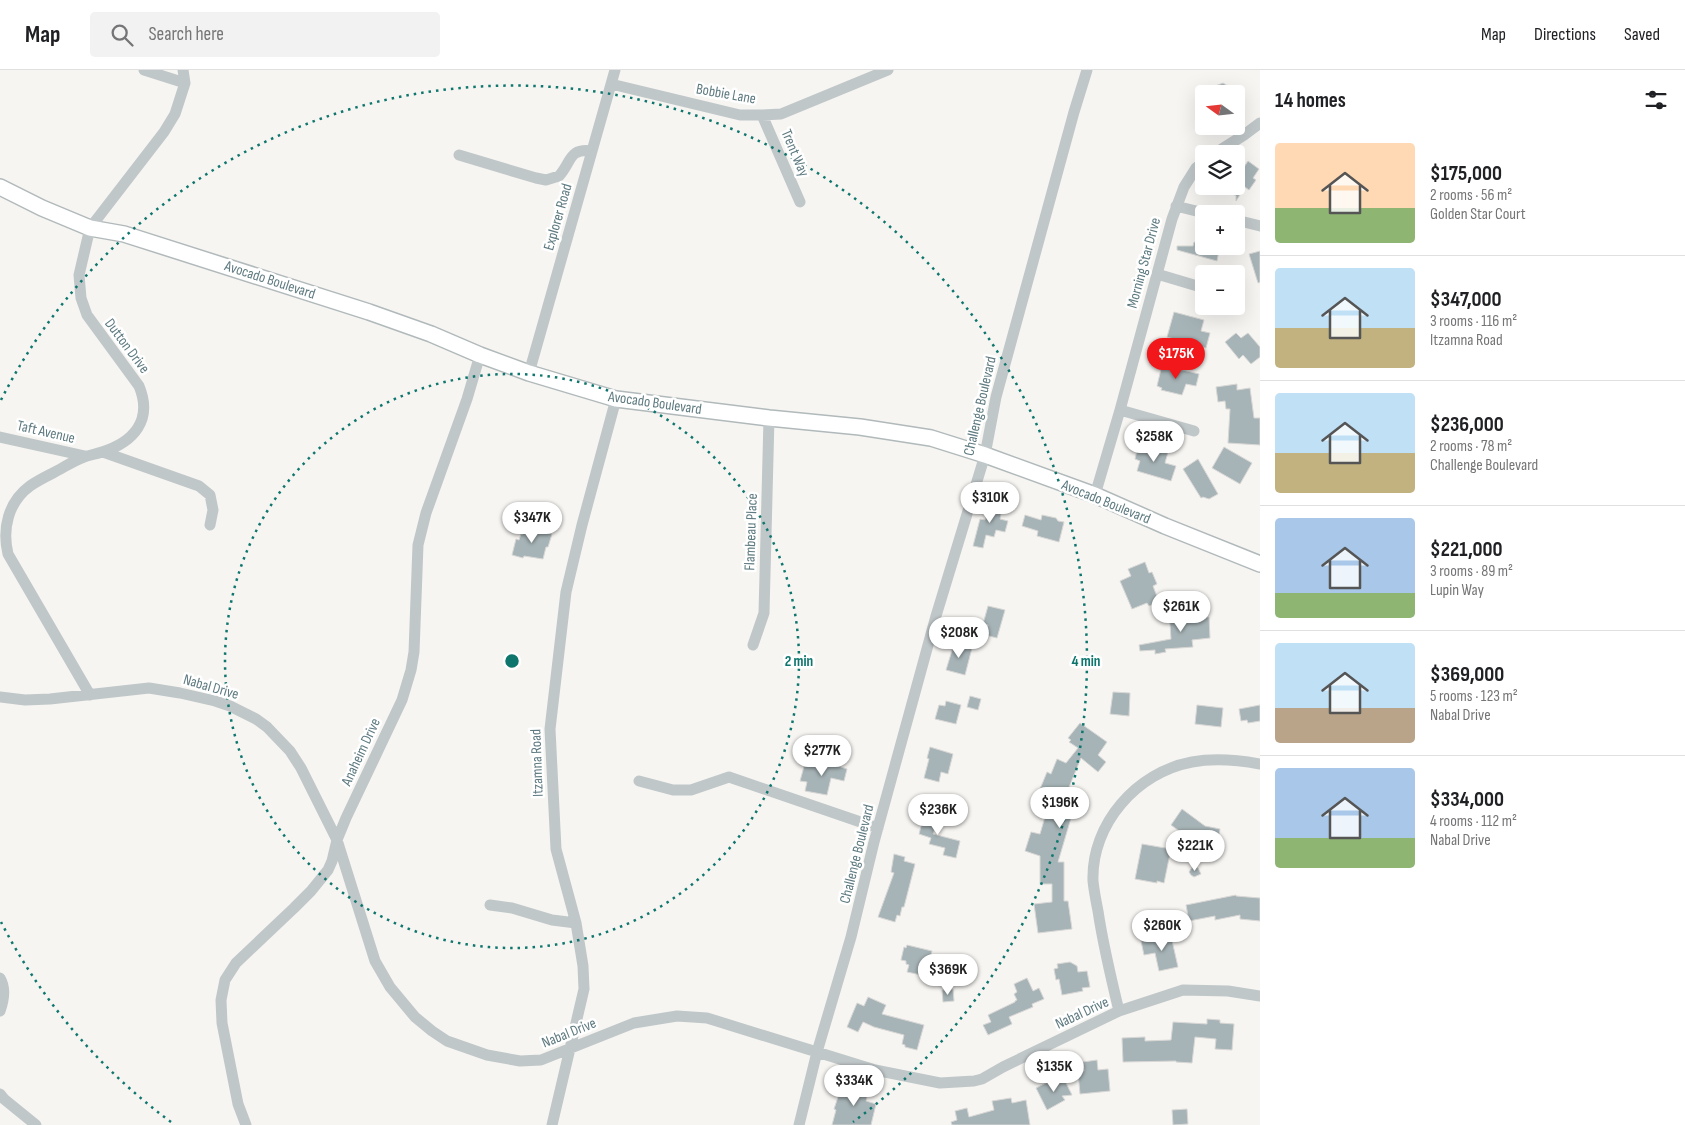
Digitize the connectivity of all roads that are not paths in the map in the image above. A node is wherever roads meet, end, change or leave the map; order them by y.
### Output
1 (144, 70) edge
2 (183, 70) edge
3 (615, 70) edge
4 (888, 70) edge
5 (1087, 70) edge
6 (185, 83) junction
7 (611, 84) junction
8 (762, 115) junction
9 (1260, 123) edge
10 (1228, 145) edge
11 (592, 151) junction
12 (459, 155) dead end
13 (1195, 170) edge
14 (0, 187) edge
15 (800, 202) dead end
16 (1176, 206) junction
17 (1195, 211) edge
18 (1245, 222) edge
19 (1260, 226) edge
20 (90, 228) junction
21 (1156, 274) junction
22 (1195, 285) edge
23 (480, 355) junction
24 (529, 373) junction
25 (616, 400) junction
26 (1120, 410) junction
27 (769, 418) junction
28 (1194, 431) dead end
29 (0, 437) edge
30 (103, 452) junction
31 (85, 456) junction
32 (985, 456) junction
33 (1095, 495) junction
34 (210, 525) dead end
35 (1260, 564) edge
36 (753, 645) dead end
37 (90, 695) junction
38 (0, 697) edge
39 (1260, 764) edge
40 (639, 781) dead end
41 (878, 828) junction
42 (337, 840) junction
43 (490, 905) dead end
44 (576, 923) junction
45 (0, 978) edge
46 (1260, 996) edge
47 (0, 1011) edge
48 (1119, 1012) junction
49 (569, 1050) junction
50 (817, 1052) junction
51 (0, 1094) edge
52 (36, 1125) edge
53 (246, 1125) edge
54 (552, 1125) edge
55 (799, 1125) edge

1 - 6 street
2 - 6 street, Dutton Drive
3 - 7 street, Explorer Road
4 - 8 street, Bobbie Lane
5 - 32 street, Challenge Boulevard
6 - 20 street, Dutton Drive
7 - 8 street, Bobbie Lane
7 - 11 street, Explorer Road
8 - 15 street, Trent Way
9 - 10 street
11 - 12 street
11 - 24 street, Explorer Road
13 - 16 street, Morning Star Drive
14 - 20 main road, Avocado Boulevard
16 - 17 street
16 - 21 street, Morning Star Drive
18 - 19 street
20 - 23 main road, Avocado Boulevard
20 - 30 street, Dutton Drive
21 - 22 street
21 - 26 street, Morning Star Drive
23 - 24 main road, Avocado Boulevard
23 - 42 street, Anaheim Drive
24 - 25 main road, Avocado Boulevard
25 - 27 main road, Avocado Boulevard
25 - 44 street, Itzamna Road
26 - 28 street
26 - 33 street, Morning Star Drive
27 - 32 main road, Avocado Boulevard
27 - 36 street, Flambeau Place
29 - 31 street, Taft Avenue
30 - 31 street, Dutton Drive
30 - 34 street
31 - 37 street, Dutton Drive
32 - 33 main road, Avocado Boulevard
32 - 41 street, Challenge Boulevard
33 - 35 main road, Avocado Boulevard
37 - 38 street, Nabal Drive
37 - 42 street, Nabal Drive
39 - 48 street
40 - 41 street
41 - 50 street, Challenge Boulevard
42 - 49 street, Nabal Drive
42 - 53 street, Anaheim Drive
43 - 44 street
44 - 49 street, Itzamna Road
45 - 47 street
46 - 48 street, Nabal Drive
48 - 50 street, Nabal Drive
49 - 50 street, Nabal Drive
49 - 54 street, Itzamna Road
50 - 55 street, Challenge Boulevard
51 - 52 street

